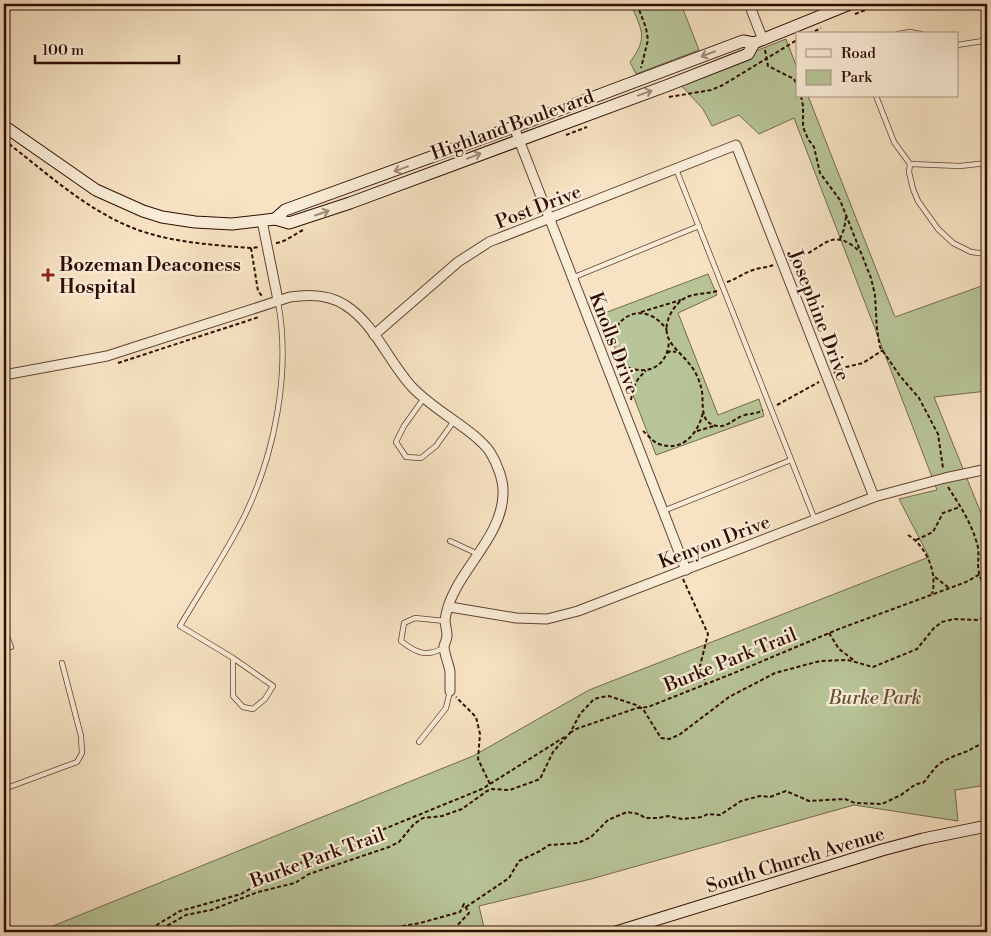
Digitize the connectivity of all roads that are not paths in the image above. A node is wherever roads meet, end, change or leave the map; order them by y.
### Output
1 (749, 4) edge
2 (850, 4) edge
3 (987, 38) edge
4 (758, 42) junction
5 (958, 45) edge
6 (877, 98) edge
7 (4, 126) edge
8 (514, 127) junction
9 (518, 140) junction
10 (736, 145) joint
11 (987, 163) edge
12 (910, 164) junction
13 (676, 169) junction
14 (549, 218) junction
15 (275, 219) junction
16 (262, 221) junction
17 (699, 226) junction
18 (987, 254) edge
19 (572, 278) junction
20 (278, 300) junction
21 (374, 335) junction
22 (4, 375) edge
23 (424, 398) junction
24 (455, 420) junction
25 (791, 460) junction
26 (987, 469) edge
27 (874, 497) junction
28 (663, 511) junction
29 (815, 520) junction
30 (450, 541) dead end
31 (478, 554) junction
32 (683, 571) junction
33 (450, 606) junction
34 (445, 621) junction
35 (4, 629) edge
36 (11, 647) dead end
37 (444, 648) junction
38 (234, 658) junction
39 (62, 663) dead end
40 (450, 691) joint
41 (419, 742) dead end
42 (4, 789) edge
43 (987, 826) edge
44 (616, 932) edge

1 - 4 street
2 - 4 main road, Highland Boulevard
3 - 5 lane
4 -> 8 main road, Highland Boulevard
9 -> 4 main road, Highland Boulevard
6 - 12 lane
7 - 16 main road, Highland Boulevard
8 - 9 street, Knolls Drive
8 -> 15 main road, Highland Boulevard
9 - 14 street, Knolls Drive
15 -> 9 main road, Highland Boulevard
10 - 13 street, Post Drive
10 - 27 street, Josephine Drive
11 - 12 lane
12 - 18 lane
13 - 14 street, Post Drive
13 - 17 lane
14 - 19 street, Knolls Drive
14 - 21 street, Post Drive
15 - 16 main road, Highland Boulevard
16 - 20 street
17 - 19 lane
17 - 25 lane
19 - 28 street, Knolls Drive
20 - 21 street
20 - 22 street
20 - 38 lane
21 - 23 street
23 - 24 street
23 - 24 lane
24 - 31 street
25 - 28 lane
25 - 29 lane
26 - 27 street, Kenyon Drive
27 - 29 street, Kenyon Drive
28 - 32 street, Knolls Drive
29 - 32 street, Kenyon Drive
30 - 31 lane
31 - 33 street
32 - 33 street, Kenyon Drive
33 - 34 street
34 - 37 street
34 - 37 lane
35 - 36 lane
37 - 40 street
38 - 38 lane
39 - 42 lane
40 - 41 lane
43 - 44 main road, South Church Avenue

